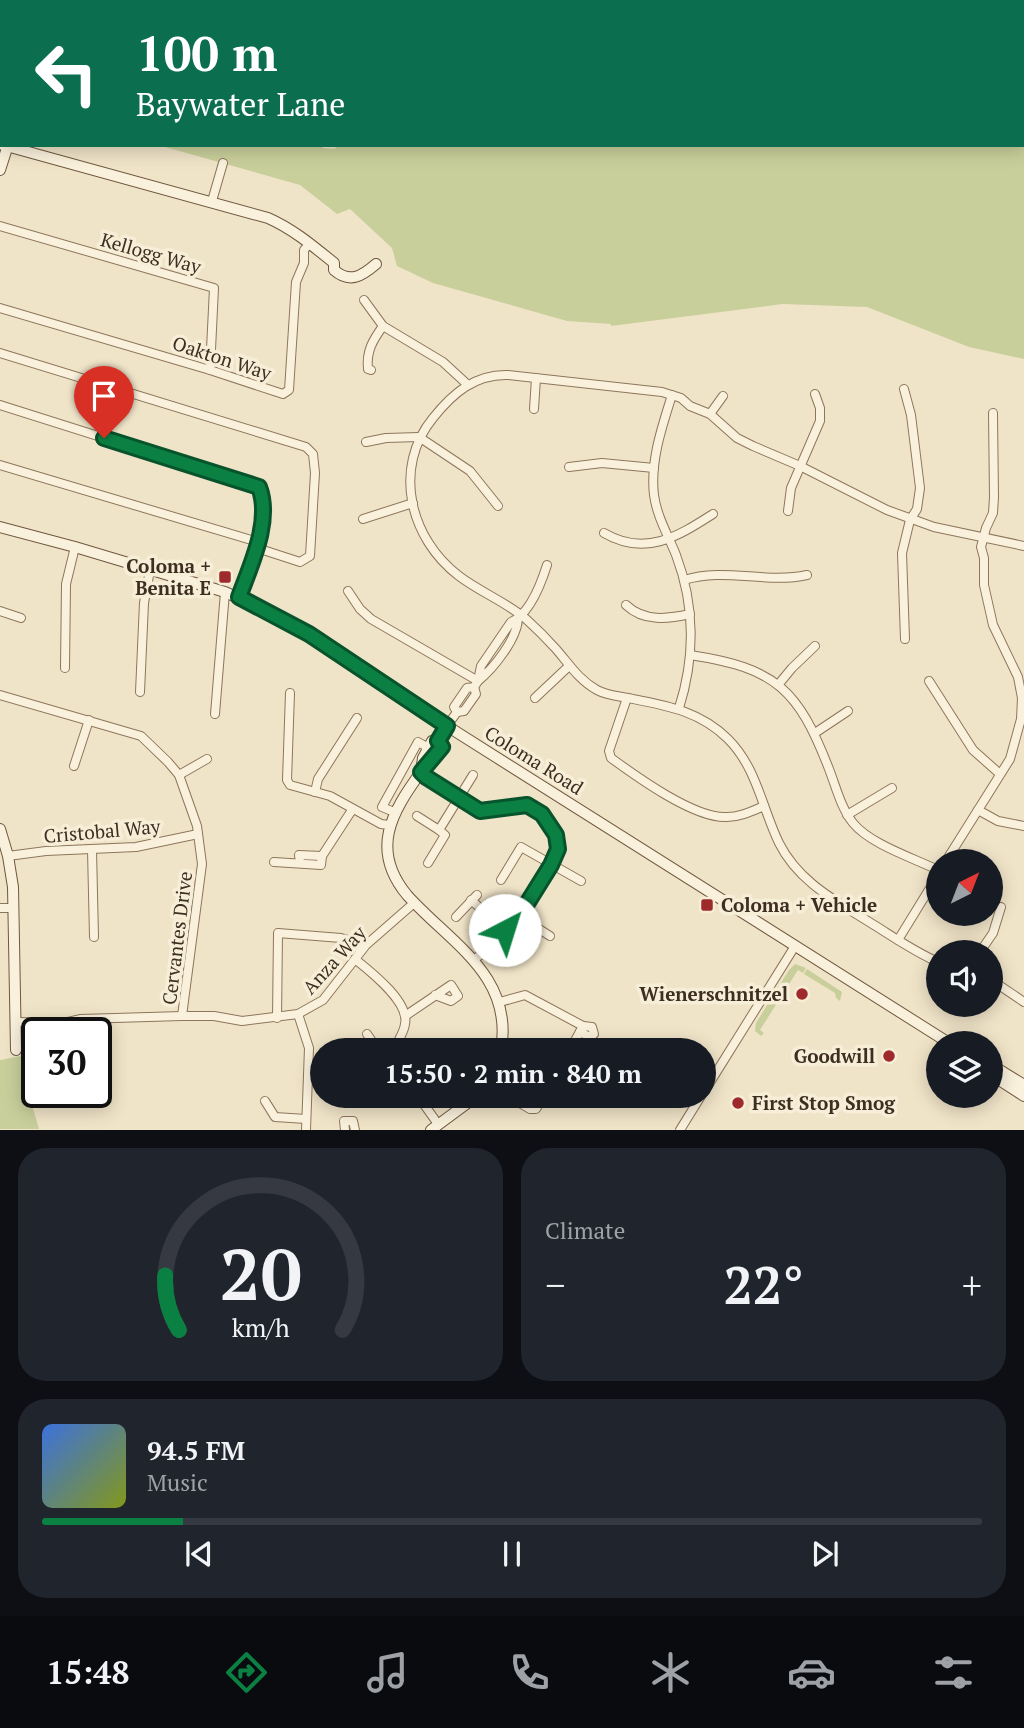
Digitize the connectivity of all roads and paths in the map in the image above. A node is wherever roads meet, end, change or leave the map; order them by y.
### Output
1 (4, 147) edge
2 (11, 147) edge
3 (223, 163) dead end
4 (0, 170) edge
5 (212, 201) junction
6 (0, 226) edge
7 (310, 243) junction
8 (376, 264) dead end
9 (364, 300) dead end
10 (0, 308) edge
11 (383, 326) junction
12 (0, 353) edge
13 (210, 370) junction
14 (371, 370) dead end
15 (536, 378) junction
16 (468, 385) junction
17 (904, 389) dead end
18 (815, 394) dead end
19 (671, 395) junction
20 (723, 396) dead end
21 (0, 405) edge
22 (534, 409) dead end
23 (993, 413) dead end
24 (710, 414) junction
25 (419, 436) junction
26 (366, 442) dead end
27 (0, 465) edge
28 (800, 466) junction
29 (569, 467) dead end
30 (654, 468) junction
31 (413, 503) junction
32 (498, 506) dead end
33 (788, 511) dead end
34 (713, 514) dead end
35 (363, 519) dead end
36 (910, 520) junction
37 (0, 527) edge
38 (604, 533) dead end
39 (670, 538) junction
40 (984, 538) junction
41 (257, 545) junction
42 (1024, 546) edge
43 (75, 547) junction
44 (547, 565) dead end
45 (150, 570) junction
46 (807, 575) dead end
47 (684, 580) junction
48 (348, 591) dead end
49 (225, 592) junction
50 (239, 597) junction
51 (626, 605) dead end
52 (0, 611) edge
53 (690, 614) junction
54 (519, 617) junction
55 (22, 618) dead end
56 (905, 639) dead end
57 (815, 646) dead end
58 (690, 655) junction
59 (569, 666) junction
60 (65, 668) dead end
61 (929, 681) dead end
62 (476, 684) junction
63 (778, 685) junction
64 (140, 692) dead end
65 (290, 693) dead end
66 (0, 695) edge
67 (535, 698) dead end
68 (627, 698) junction
69 (679, 708) junction
70 (848, 710) dead end
71 (215, 714) dead end
72 (357, 719) dead end
73 (89, 720) junction
74 (447, 726) junction
75 (815, 733) junction
76 (1021, 736) edge
77 (438, 741) junction
78 (427, 747) junction
79 (207, 759) dead end
80 (74, 766) dead end
81 (400, 772) junction
82 (1000, 774) junction
83 (179, 775) junction
84 (473, 775) dead end
85 (417, 777) junction
86 (892, 788) dead end
87 (315, 792) junction
88 (459, 798) junction
89 (764, 806) junction
90 (352, 810) junction
91 (978, 810) junction
92 (394, 812) junction
93 (847, 815) junction
94 (416, 816) dead end
95 (389, 825) junction
96 (1024, 826) edge
97 (0, 829) edge
98 (439, 830) junction
99 (198, 834) junction
100 (954, 849) edge
101 (92, 850) junction
102 (8, 856) junction
103 (274, 862) dead end
104 (428, 863) dead end
105 (551, 865) junction
106 (926, 866) edge
107 (501, 880) dead end
108 (581, 881) dead end
109 (926, 892) edge
110 (414, 903) junction
111 (0, 908) edge
112 (14, 908) junction
113 (517, 915) junction
114 (456, 917) dead end
115 (505, 930) junction
116 (550, 936) dead end
117 (94, 937) dead end
118 (898, 940) junction
119 (795, 946) junction
120 (361, 951) junction
121 (926, 955) edge
122 (355, 959) junction
123 (473, 960) junction
124 (1003, 986) edge
125 (435, 995) dead end
126 (500, 1002) junction
127 (1024, 1002) edge
128 (298, 1014) junction
129 (182, 1016) junction
130 (405, 1016) junction
131 (276, 1018) junction
132 (16, 1022) junction
133 (930, 1031) edge
134 (367, 1034) dead end
135 (370, 1038) edge
136 (400, 1038) edge
137 (503, 1038) edge
138 (576, 1038) edge
139 (16, 1050) dead end
140 (716, 1071) edge
141 (1003, 1073) edge
142 (1003, 1079) edge
143 (1022, 1086) edge
144 (265, 1101) dead end
145 (424, 1108) edge
146 (461, 1108) edge
147 (693, 1108) edge
148 (306, 1119) junction
149 (434, 1127) edge
150 (306, 1129) edge
151 (345, 1129) edge
152 (355, 1129) edge
153 (680, 1129) edge

1 - 4 main road
2 - 5 main road
3 - 5 street
5 - 7 main road
6 - 13 street, Kellogg Way
7 - 8 main road
7 - 13 street, Oakton Way
9 - 11 street
10 - 13 street, Oakton Way
11 - 14 street
11 - 16 street
12 - 41 street
15 - 16 street
15 - 19 street
15 - 22 street
16 - 25 street
17 - 36 street
18 - 28 street
19 - 24 street
19 - 30 street
20 - 24 street
21 - 41 street
23 - 40 street
24 - 28 street
25 - 26 street
25 - 31 street
25 - 32 street
27 - 41 street
28 - 33 street
28 - 36 street
29 - 30 street
30 - 39 street
31 - 35 street
31 - 54 street
34 - 39 street
36 - 40 street
36 - 56 street
37 - 43 main road, Coloma Road
38 - 39 street
39 - 47 street
40 - 42 street
40 - 76 street
41 - 50 street
43 - 45 main road, Coloma Road
43 - 60 street
44 - 54 street
45 - 49 main road, Coloma Road
45 - 64 street
46 - 47 street
47 - 53 street
48 - 62 street
49 - 50 main road, Coloma Road
49 - 71 street
50 - 74 main road, Coloma Road
51 - 53 street
52 - 55 street
53 - 58 street
54 - 59 street
54 - 62 street
57 - 63 street
58 - 63 street
58 - 69 street
59 - 67 street
59 - 68 street
61 - 82 street
62 - 74 street
63 - 75 street
65 - 87 street
66 - 73 street, Cervantes Drive
68 - 69 street
68 - 89 street
69 - 89 street
70 - 75 street
72 - 87 street
73 - 80 street
73 - 83 street, Cervantes Drive
74 - 77 main road
74 - 119 main road, Coloma Road
75 - 93 street
76 - 82 street
77 - 78 main road
77 - 85 main road
78 - 81 street
78 - 85 main road
79 - 83 street
81 - 85 street
81 - 92 street
82 - 91 street
83 - 99 street, Cervantes Drive
84 - 88 street
85 - 88 street
85 - 92 main road
86 - 93 street
87 - 90 street
88 - 98 street
88 - 105 street
89 - 118 street
90 - 95 street
90 - 103 street
91 - 96 street
91 - 100 street
92 - 95 main road
93 - 106 street
94 - 98 street
95 - 110 main road
97 - 102 main road
98 - 104 street
99 - 101 street, Cristobal Way
99 - 129 street, Cervantes Drive
101 - 102 street, Cristobal Way
101 - 117 street
102 - 112 main road
105 - 107 street
105 - 108 street
105 - 113 street
109 - 118 street
110 - 120 street, Anza Way
110 - 123 main road
111 - 112 street
112 - 132 main road
113 - 115 street
113 - 116 street
114 - 115 street
115 - 123 street
118 - 121 street
119 - 133 main road, Coloma Road
119 - 140 street
120 - 122 street, Anza Way
120 - 131 street
122 - 128 street, Anza Way
122 - 130 street
123 - 126 main road
124 - 127 street
125 - 130 street
126 - 137 main road
126 - 138 street
128 - 131 street, Anza Way
128 - 148 street
129 - 131 street, Anza Way
129 - 132 street, Anza Way
130 - 136 street
132 - 139 main road
134 - 135 street
141 - 143 main road
142 - 143 main road
144 - 148 street
145 - 149 street
146 - 149 main road
147 - 153 street
148 - 150 street
151 - 152 street

